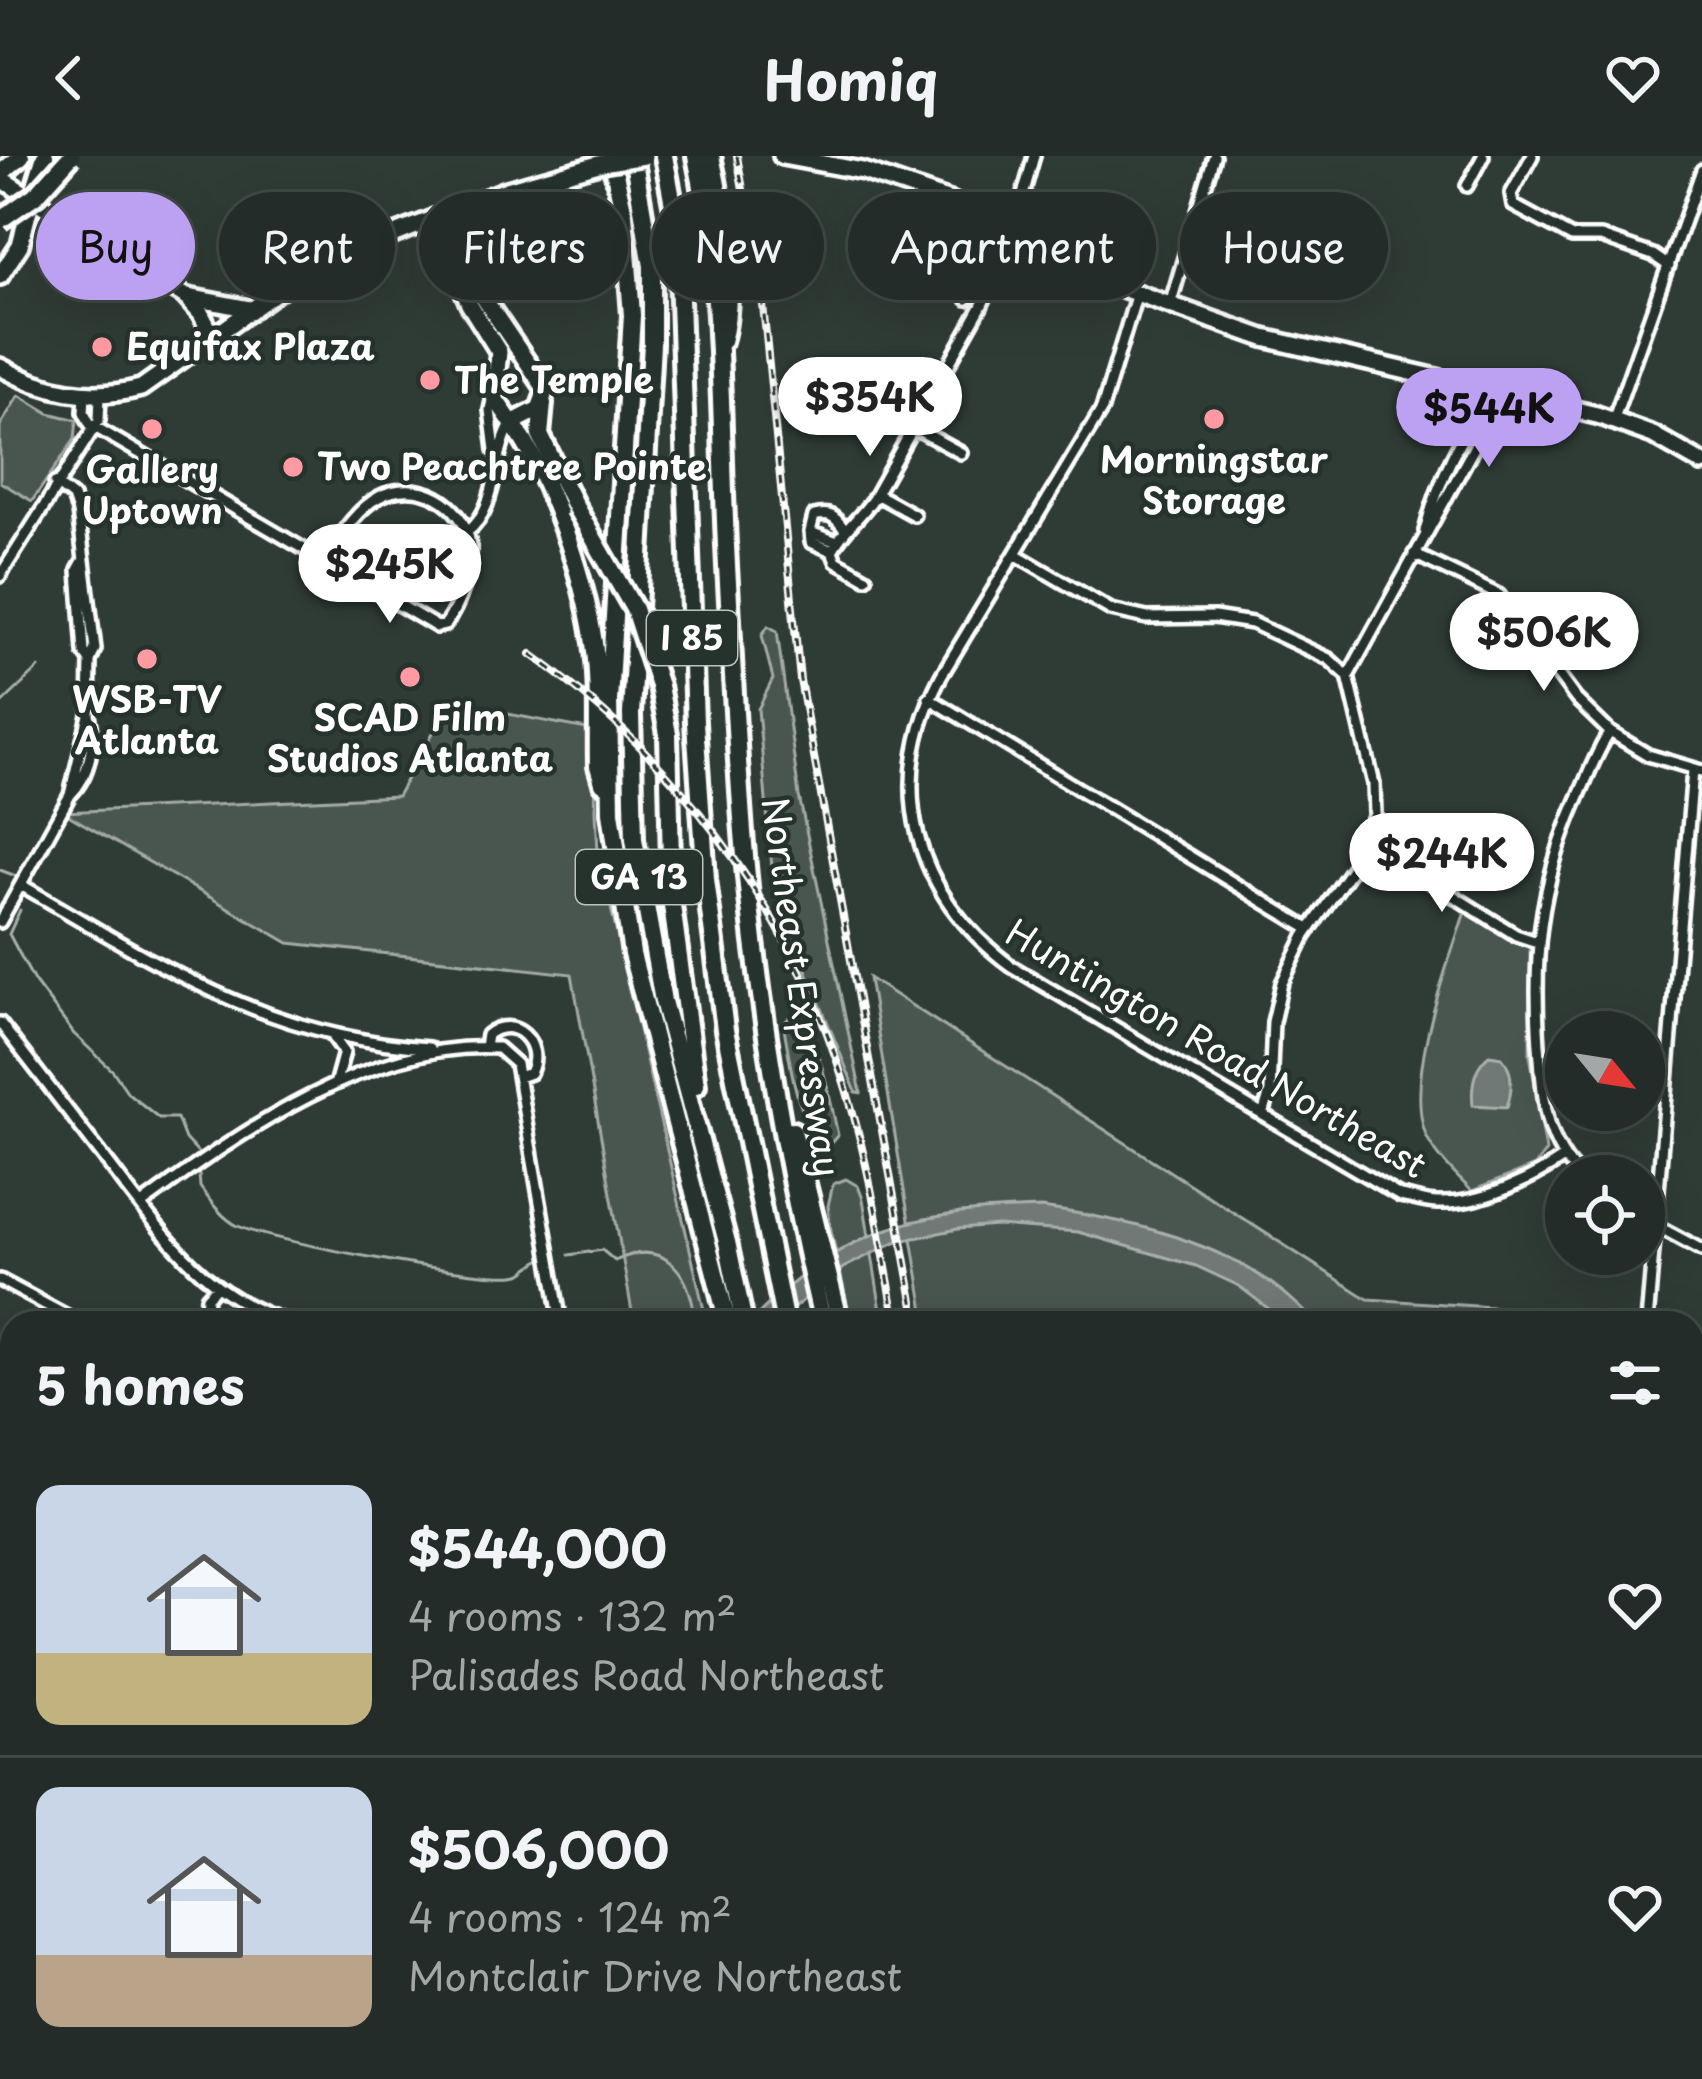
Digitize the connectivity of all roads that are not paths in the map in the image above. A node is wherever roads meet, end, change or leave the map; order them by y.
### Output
1 (21, 156) edge
2 (45, 156) edge
3 (68, 156) edge
4 (633, 156) edge
5 (644, 156) edge
6 (664, 156) edge
7 (696, 156) edge
8 (711, 156) edge
9 (782, 156) edge
10 (1034, 156) edge
11 (1214, 156) edge
12 (1483, 156) edge
13 (1532, 156) edge
14 (606, 159) edge
15 (1702, 170) edge
16 (0, 176) edge
17 (1467, 186) dead end
18 (502, 192) edge
19 (926, 192) edge
20 (1023, 192) edge
21 (32, 198) junction
22 (36, 201) edge
23 (0, 207) edge
24 (0, 220) edge
25 (419, 225) edge
26 (1669, 266) junction
27 (0, 276) edge
28 (195, 298) edge
29 (189, 300) edge
30 (468, 300) edge
31 (485, 300) edge
32 (984, 300) edge
33 (1135, 300) edge
34 (1156, 300) edge
35 (1170, 305) junction
36 (250, 309) junction
37 (213, 337) junction
38 (718, 354) junction
39 (0, 367) edge
40 (536, 374) junction
41 (1493, 389) junction
42 (495, 391) junction
43 (92, 395) junction
44 (543, 403) junction
45 (1613, 421) junction
46 (512, 423) junction
47 (93, 424) junction
48 (913, 427) junction
49 (528, 446) junction
50 (962, 453) dead end
51 (1702, 464) edge
52 (496, 468) junction
53 (55, 483) junction
54 (876, 494) junction
55 (914, 515) dead end
56 (844, 529) junction
57 (467, 532) junction
58 (834, 546) junction
59 (1015, 554) junction
60 (1414, 554) junction
61 (323, 560) junction
62 (0, 576) edge
63 (866, 578) dead end
64 (1348, 676) junction
65 (929, 698) junction
66 (1610, 732) junction
67 (1697, 770) edge
68 (610, 812) junction
69 (1367, 842) junction
70 (21, 885) junction
71 (0, 922) edge
72 (1309, 929) junction
73 (1537, 942) junction
74 (0, 1023) edge
75 (330, 1034) junction
76 (485, 1047) junction
77 (441, 1049) junction
78 (519, 1077) junction
79 (334, 1085) junction
80 (1263, 1115) junction
81 (1562, 1155) edge
82 (1661, 1155) edge
83 (1545, 1170) edge
84 (716, 1204) junction
85 (141, 1205) junction
86 (1665, 1230) edge
87 (810, 1232) junction
88 (1702, 1250) edge
89 (1651, 1275) edge
90 (0, 1280) edge
91 (218, 1286) junction
92 (730, 1301) junction
93 (58, 1311) edge
94 (203, 1311) edge
95 (262, 1311) edge
96 (559, 1311) edge
97 (729, 1311) edge
98 (736, 1311) edge
99 (781, 1311) edge
100 (821, 1311) edge
101 (836, 1311) edge
102 (1648, 1311) edge

1 - 16 highway
2 - 21 highway
3 - 23 highway
3 - 24 highway, bridge
4 - 84 highway, GA 13
5 - 14 main road, bridge
6 - 99 highway, Northeast Expressway / I 85
7 - 38 highway, Northeast Expressway / I 85
8 - 38 highway
9 - 19 main road
10 - 20 street
11 - 35 street
12 - 17 street
13 - 26 street
14 - 18 main road
14 - 68 highway, GA 13
15 - 26 street
16 - 21 main road
21 - 22 main road
21 - 27 main road
25 - 36 main road
26 - 45 street
28 - 36 main road
29 - 37 main road
30 - 42 main road
31 - 40 main road
32 - 48 street
33 - 59 street, Huntington Road Northeast
34 - 35 main road
35 - 41 main road
36 - 37 main road
37 - 43 main road
38 - 87 highway, Northeast Expressway / I 85
39 - 43 main road
40 - 42 main road
40 - 44 main road
41 - 45 main road
41 - 60 street
42 - 46 main road
42 - 52 street
43 - 47 street
44 - 46 main road
44 - 84 highway, bridge
45 - 51 main road
46 - 49 highway
46 - 52 street
47 - 53 street
47 - 61 street
48 - 50 street
48 - 54 street
49 - 52 street
49 - 68 highway
52 - 57 street
53 - 62 street
53 - 70 street
54 - 55 street
54 - 56 street
56 - 58 street
56 - 58 street
57 - 61 street
57 - 61 street
58 - 63 street
59 - 64 street
59 - 65 street, Huntington Road Northeast
60 - 64 street
60 - 66 street
64 - 69 street
65 - 72 street
65 - 80 street, Huntington Road Northeast
66 - 67 street
66 - 73 street
67 - 82 street
68 - 92 highway, GA 13
69 - 72 street
69 - 73 street
70 - 71 street
70 - 75 street
72 - 80 street
73 - 81 street
74 - 85 street
75 - 77 street
75 - 79 street
76 - 77 street
76 - 78 street
76 - 78 street
77 - 79 street
78 - 96 street
79 - 85 street
80 - 83 street, Huntington Road Northeast
84 - 92 highway, GA 13
85 - 91 street
86 - 88 street
87 - 100 highway, Northeast Expressway / I 85
87 - 101 highway
89 - 102 street
90 - 93 street
91 - 94 street
91 - 95 street
92 - 97 highway, GA 13
92 - 98 highway, GA 13

